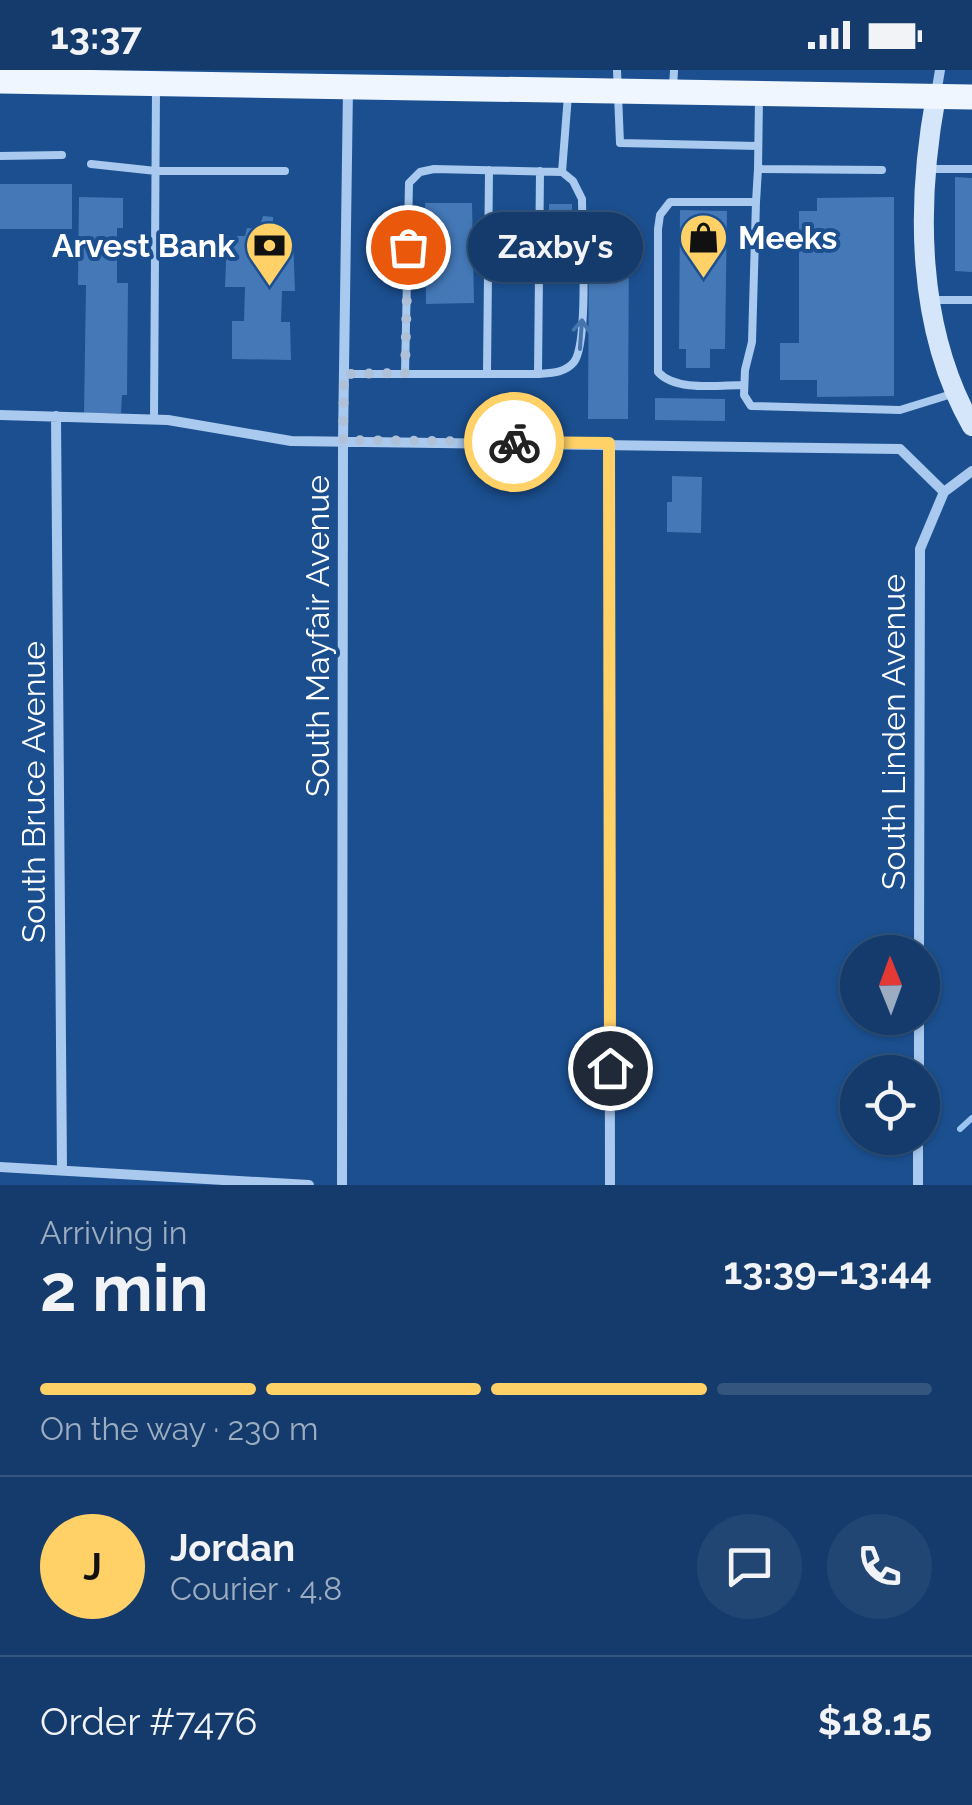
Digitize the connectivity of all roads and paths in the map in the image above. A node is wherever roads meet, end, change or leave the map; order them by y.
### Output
1 (940, 70) edge
2 (95, 76) edge
3 (310, 78) edge
4 (166, 79) edge
5 (425, 79) edge
6 (0, 80) edge
7 (498, 80) edge
8 (618, 81) edge
9 (674, 81) edge
10 (348, 86) junction
11 (568, 90) junction
12 (760, 94) junction
13 (936, 96) junction
14 (972, 97) edge
15 (758, 146) junction
16 (62, 154) dead end
17 (0, 156) edge
18 (90, 164) dead end
19 (758, 169) junction
20 (927, 169) junction
21 (972, 169) edge
22 (488, 170) junction
23 (882, 170) dead end
24 (156, 171) junction
25 (285, 171) dead end
26 (540, 172) junction
27 (562, 172) junction
28 (756, 202) junction
29 (930, 300) junction
30 (972, 300) edge
31 (405, 373) junction
32 (344, 374) junction
33 (487, 374) junction
34 (538, 374) junction
35 (744, 386) junction
36 (956, 393) junction
37 (0, 415) edge
38 (56, 416) junction
39 (154, 420) junction
40 (972, 426) edge
41 (343, 440) junction
42 (609, 443) junction
43 (972, 470) edge
44 (944, 492) junction
45 (919, 935) edge
46 (918, 1155) edge
47 (0, 1167) edge
48 (62, 1168) junction
49 (308, 1185) edge
50 (342, 1185) edge
51 (610, 1185) edge
52 (918, 1185) edge

1 - 13 street
2 - 4 main road
2 - 6 main road
3 - 4 main road
3 - 10 main road
4 - 24 lane
5 - 7 main road
5 - 10 main road
7 - 11 main road
8 - 9 main road
8 - 11 main road
8 - 15 lane
9 - 12 main road
10 - 32 street, South Mayfair Avenue
11 - 27 lane
12 - 13 main road
12 - 15 lane
13 - 14 main road
13 - 20 street
15 - 19 lane
16 - 17 lane
18 - 24 lane
19 - 23 lane
19 - 28 lane
20 - 21 lane
20 - 29 street
22 - 26 lane
22 - 31 lane
22 - 33 lane
24 - 25 lane
24 - 39 lane
26 - 27 lane
26 - 34 lane
34 -> 27 lane
28 - 35 lane
28 - 35 lane
29 - 30 lane
29 - 36 street
31 - 32 lane
31 - 33 lane
32 - 41 street, South Mayfair Avenue
33 - 34 lane
35 - 36 lane
36 - 40 street
37 - 38 street
38 - 39 street
38 - 48 street, South Bruce Avenue
39 - 41 street
41 - 42 street
41 - 50 street, South Mayfair Avenue
42 - 44 street
42 - 51 street
43 - 44 street, South Linden Avenue
44 - 45 street, South Linden Avenue
46 - 52 street
47 - 48 street
48 - 49 street

